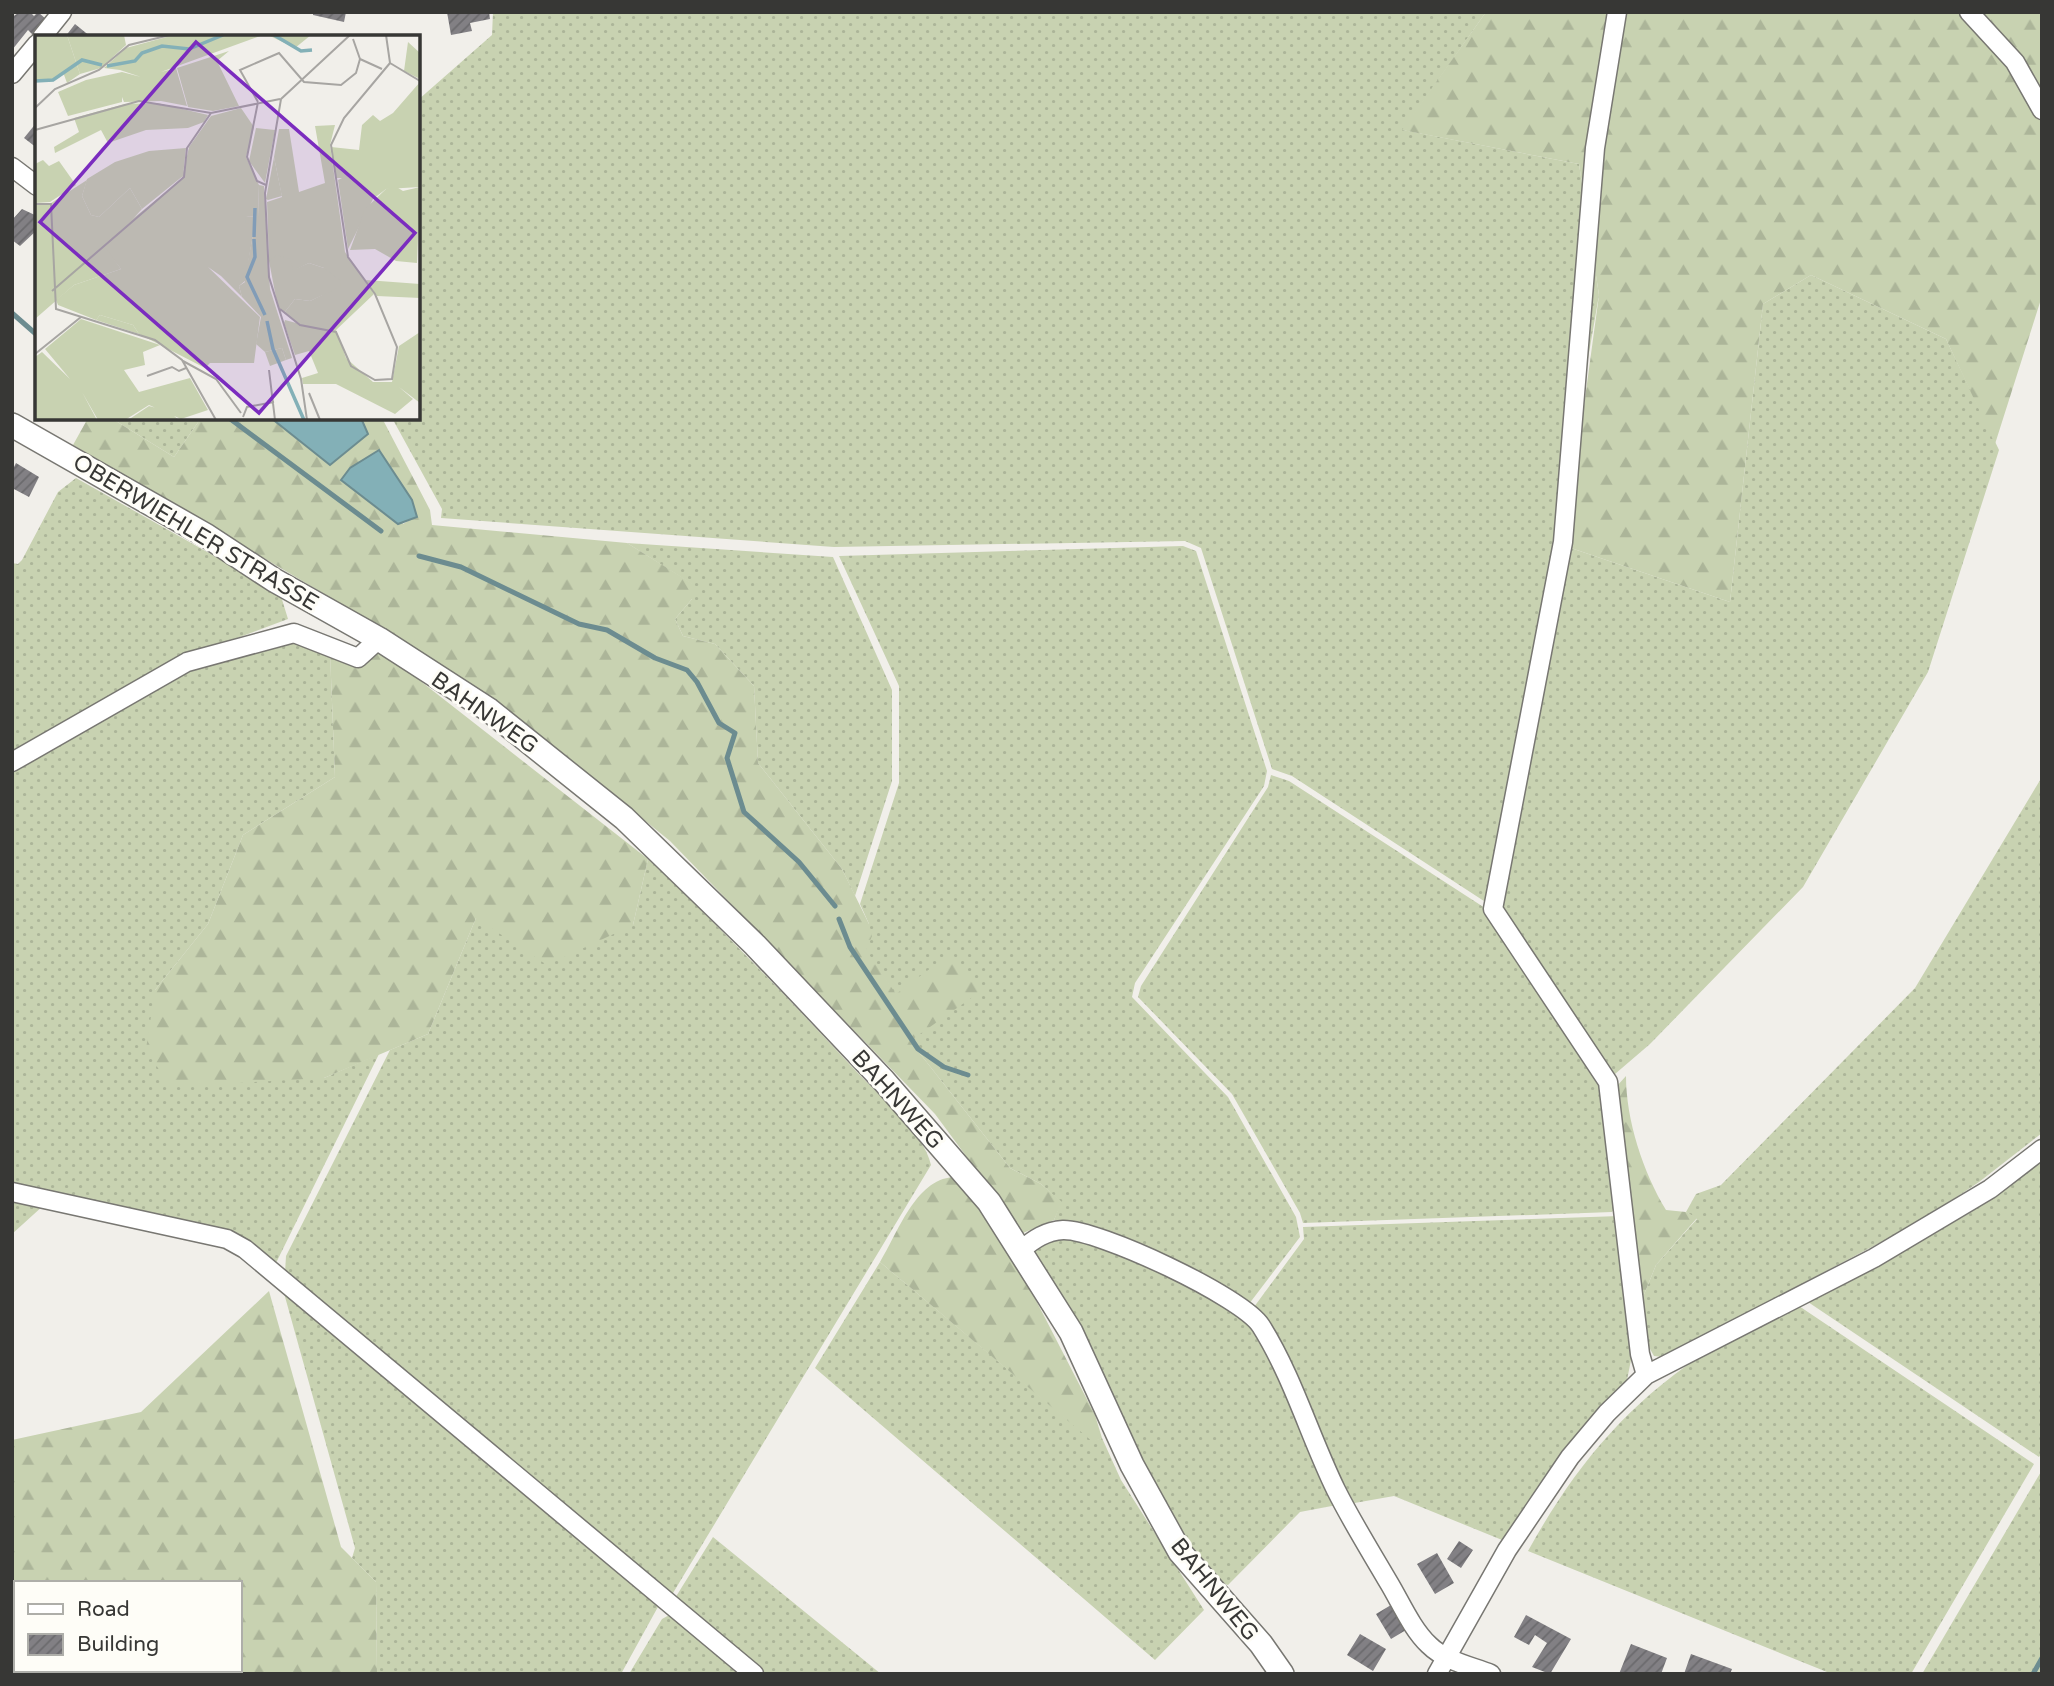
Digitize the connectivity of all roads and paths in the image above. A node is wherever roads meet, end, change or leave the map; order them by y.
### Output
1 (62, 12) edge
2 (1616, 12) edge
3 (1969, 12) edge
4 (44, 35) edge
5 (35, 46) edge
6 (12, 74) edge
7 (2042, 110) edge
8 (12, 167) edge
9 (35, 184) edge
10 (12, 425) edge
11 (379, 639) junction
12 (12, 762) edge
13 (2042, 1149) edge
14 (12, 1192) edge
15 (1021, 1250) junction
16 (1646, 1375) junction
17 (1446, 1657) junction
18 (754, 1674) edge
19 (1282, 1674) edge
20 (1437, 1674) edge
21 (1491, 1674) edge

1 - 4 street
2 - 16 street
3 - 7 street
5 - 6 street
8 - 9 street
10 - 11 main road, OBERWIEHLER STRASSE
11 - 12 street
11 - 15 main road, BAHNWEG
13 - 16 street
14 - 18 street
15 - 17 street
15 - 19 main road, BAHNWEG
16 - 17 street
17 - 20 street
17 - 21 street

